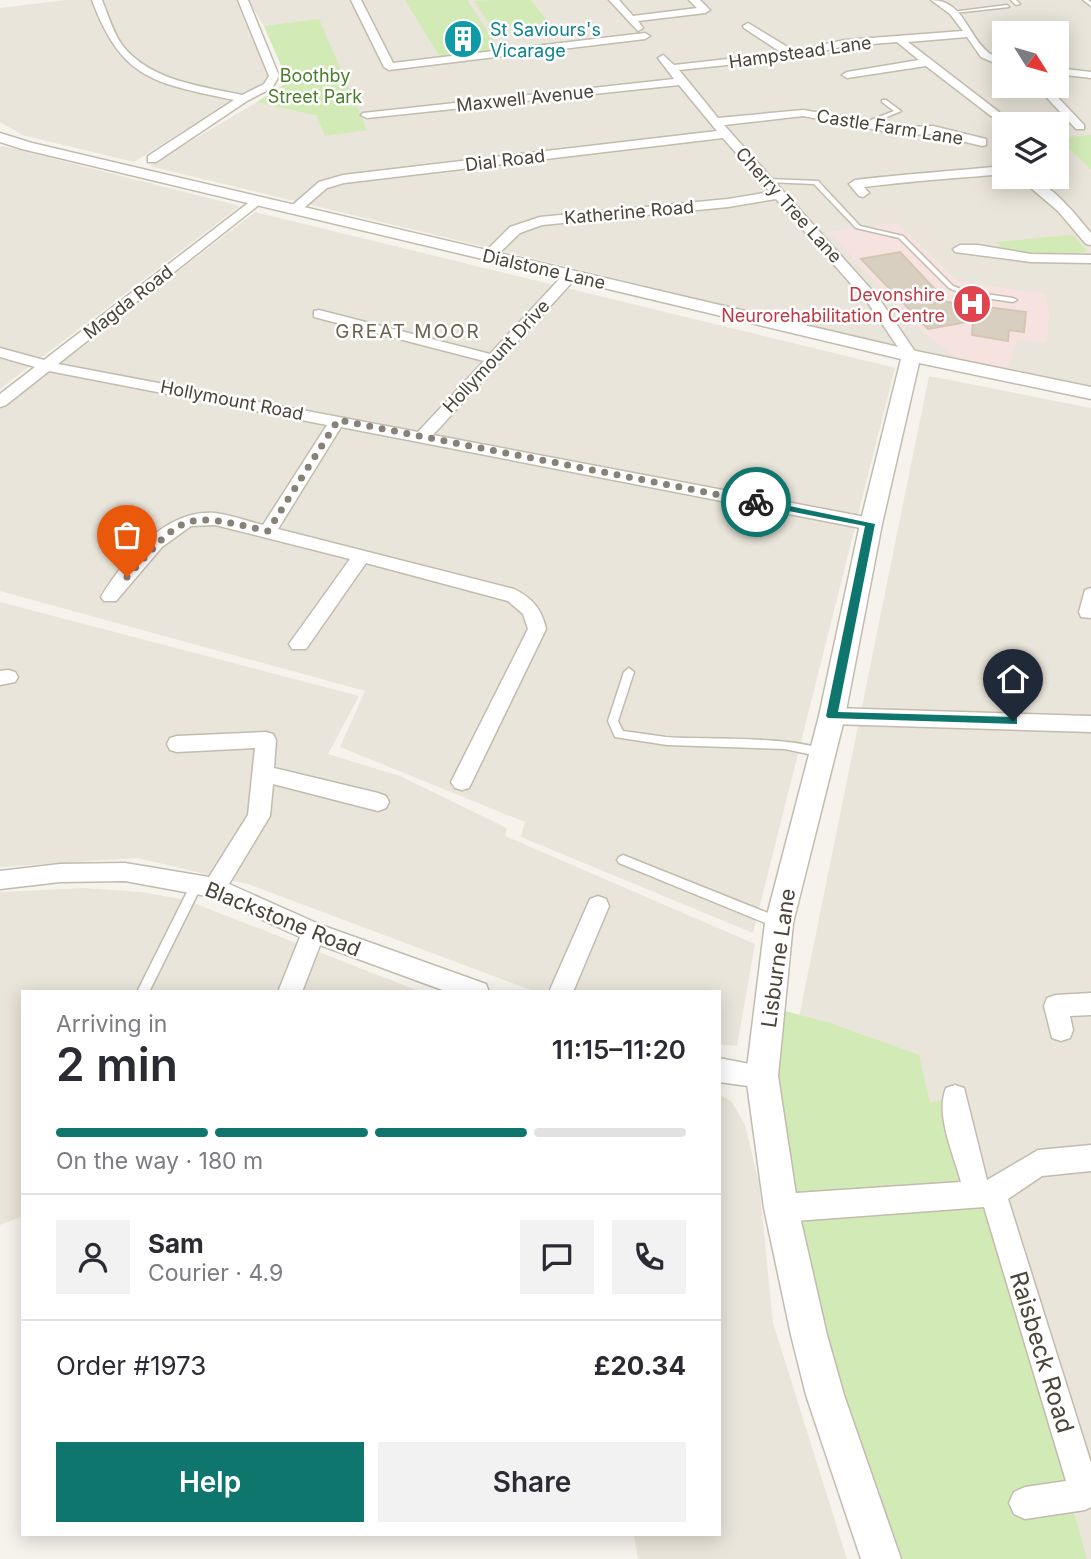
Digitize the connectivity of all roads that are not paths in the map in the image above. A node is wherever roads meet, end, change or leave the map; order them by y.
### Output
1 (96, 0) edge
2 (243, 0) edge
3 (356, 0) edge
4 (614, 0) edge
5 (694, 0) edge
6 (936, 0) edge
7 (1084, 0) edge
8 (1091, 5) edge
9 (1007, 6) dead end
10 (954, 12) junction
11 (630, 19) junction
12 (748, 26) dead end
13 (969, 34) junction
14 (901, 40) junction
15 (792, 55) junction
16 (992, 58) edge
17 (928, 62) junction
18 (668, 63) joint
19 (1069, 72) edge
20 (847, 75) dead end
21 (1091, 75) edge
22 (682, 82) junction
23 (1054, 98) edge
24 (243, 99) junction
25 (884, 101) dead end
26 (992, 112) edge
27 (367, 115) dead end
28 (715, 122) junction
29 (1079, 122) dead end
30 (868, 123) junction
31 (725, 134) junction
32 (2, 139) edge
33 (982, 142) dead end
34 (152, 159) dead end
35 (992, 171) edge
36 (769, 181) junction
37 (1039, 189) edge
38 (863, 193) dead end
39 (781, 194) junction
40 (256, 201) junction
41 (294, 209) junction
42 (1091, 241) edge
43 (960, 249) dead end
44 (488, 256) junction
45 (1091, 259) edge
46 (570, 275) junction
47 (1013, 300) dead end
48 (319, 314) dead end
49 (0, 352) edge
50 (911, 356) junction
51 (493, 359) junction
52 (47, 366) junction
53 (1091, 393) edge
54 (0, 402) edge
55 (338, 420) junction
56 (422, 437) junction
57 (870, 524) junction
58 (268, 531) junction
59 (362, 556) junction
60 (109, 597) dead end
61 (299, 644) dead end
62 (629, 672) dead end
63 (832, 716) junction
64 (1091, 724) edge
65 (177, 744) dead end
66 (822, 753) junction
67 (263, 773) junction
68 (461, 782) dead end
69 (378, 802) dead end
70 (623, 860) dead end
71 (0, 880) edge
72 (206, 886) junction
73 (598, 906) dead end
74 (779, 923) junction
75 (313, 932) junction
76 (144, 990) edge
77 (291, 990) edge
78 (472, 990) edge
79 (562, 990) edge
80 (1091, 1004) edge
81 (1061, 1030) dead end
82 (721, 1070) edge
83 (762, 1076) junction
84 (955, 1097) dead end
85 (1091, 1158) edge
86 (986, 1194) junction
87 (781, 1208) junction
88 (1025, 1503) dead end
89 (881, 1559) edge

1 - 24 street
2 - 24 street
3 - 11 street
4 - 11 street
5 - 11 street
6 - 10 street
7 - 8 lane
9 - 10 lane
10 - 13 street
12 - 15 street
13 - 14 street, Hampstead Lane
13 - 16 street
14 - 15 street, Hampstead Lane
14 - 17 street
15 - 18 street, Hampstead Lane
17 - 20 street
17 - 26 street
18 - 22 street, Cherry Tree Lane
19 - 21 street
22 - 27 street, Maxwell Avenue
22 - 28 street, Cherry Tree Lane
23 - 29 street
24 - 34 street
25 - 30 lane
28 - 30 street, Castle Farm Lane
28 - 31 street, Cherry Tree Lane
30 - 33 street, Castle Farm Lane
31 - 36 street, Cherry Tree Lane
31 - 41 street, Dial Road
32 - 40 street, Dialstone Lane
35 - 38 street
36 - 39 street, Cherry Tree Lane
36 - 47 lane
37 - 42 street
39 - 44 street, Katherine Road
39 - 50 street, Cherry Tree Lane
40 - 41 street, Dialstone Lane
40 - 52 street, Magda Road
41 - 44 street, Dialstone Lane
43 - 45 street
44 - 46 street, Dialstone Lane
46 - 50 street, Dialstone Lane
46 - 51 street, Hollymount Drive
48 - 51 street
49 - 52 street, Hollymount Road
50 - 53 street, Dialstone Lane
50 - 57 street, Lisburne Lane
51 - 56 street, Hollymount Drive
52 - 54 street, Magda Road
52 - 55 street, Hollymount Road
55 - 56 street, Hollymount Road
55 - 58 street
56 - 57 street, Hollymount Road
57 - 63 street, Lisburne Lane
58 - 59 street
58 - 60 street
59 - 61 street
59 - 68 street
62 - 66 lane
63 - 64 street
63 - 66 street, Lisburne Lane
65 - 67 street
66 - 74 street, Lisburne Lane
67 - 69 street
67 - 72 street
70 - 74 lane
71 - 72 street, Blackstone Road
72 - 75 street, Blackstone Road
72 - 76 lane
73 - 79 street
74 - 83 street, Lisburne Lane
75 - 77 street
75 - 78 street, Blackstone Road
80 - 81 street
82 - 83 street
83 - 87 street, Lisburne Lane
84 - 86 street
85 - 86 street
86 - 87 street
86 - 88 street, Raisbeck Road
87 - 89 street, Lisburne Lane

